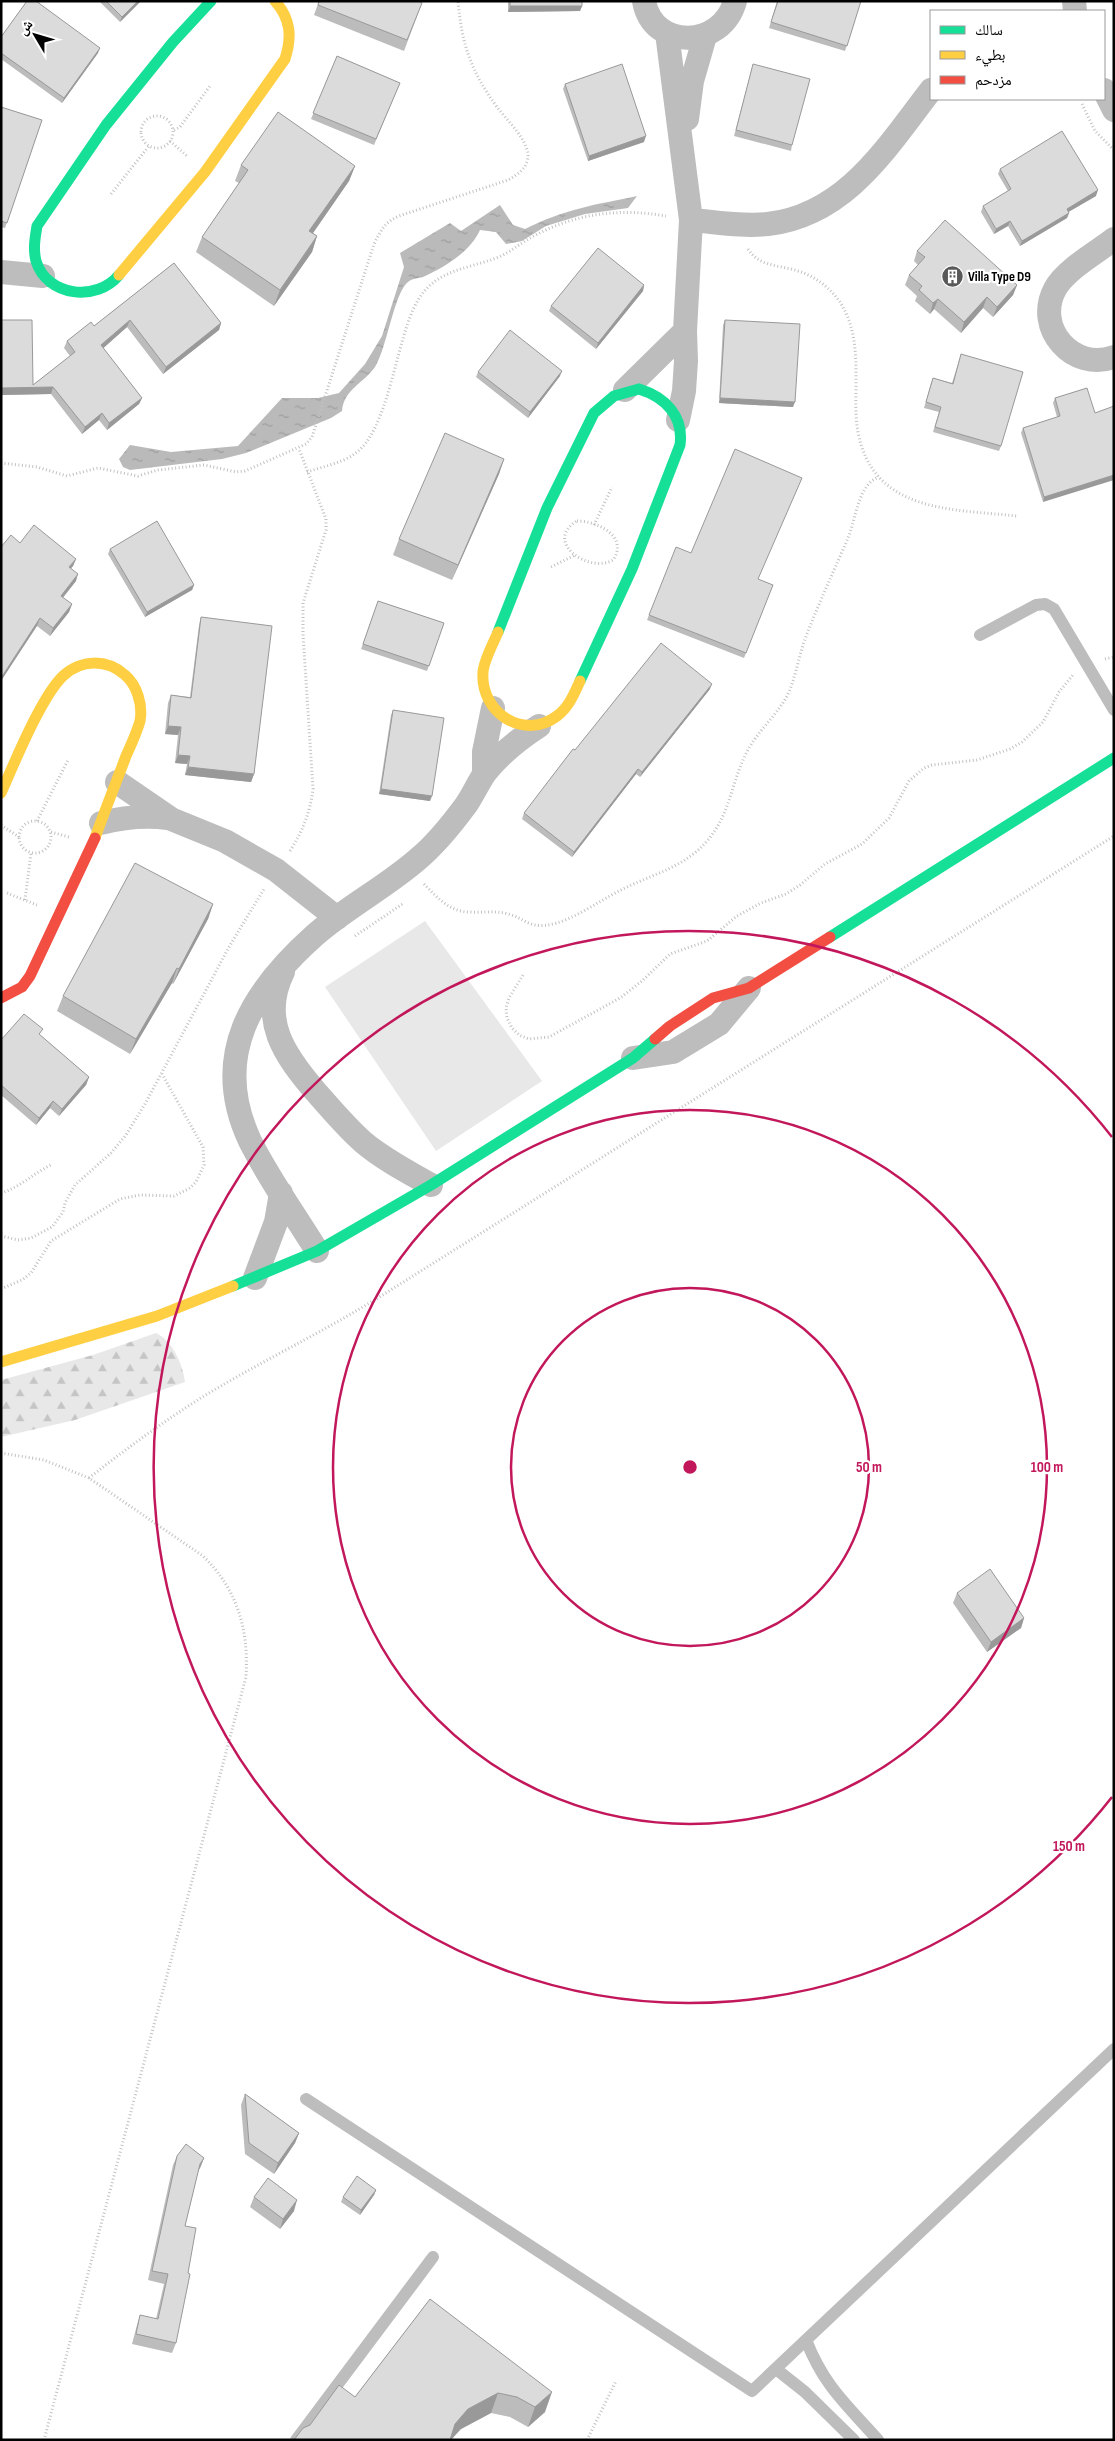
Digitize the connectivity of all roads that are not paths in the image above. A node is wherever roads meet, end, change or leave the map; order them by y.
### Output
1 (211, 1) edge
2 (275, 1) edge
3 (644, 1) edge
4 (735, 1) edge
5 (667, 33) junction
6 (705, 36) junction
7 (930, 91) edge
8 (1105, 92) edge
9 (1114, 110) edge
10 (684, 153) junction
11 (691, 220) junction
12 (1114, 239) edge
13 (1, 272) edge
14 (43, 276) junction
15 (685, 331) junction
16 (1114, 357) edge
17 (626, 390) junction
18 (678, 420) junction
19 (980, 635) dead end
20 (493, 708) junction
21 (1114, 710) edge
22 (540, 726) junction
23 (1114, 758) edge
24 (484, 774) junction
25 (117, 782) junction
26 (1, 792) edge
27 (171, 819) junction
28 (101, 822) junction
29 (337, 918) junction
30 (288, 961) junction
31 (749, 988) joint
32 (1, 998) edge
33 (279, 1040) junction
34 (238, 1045) junction
35 (633, 1058) joint
36 (431, 1185) junction
37 (281, 1193) junction
38 (317, 1251) junction
39 (255, 1278) junction
40 (1, 1362) edge
41 (1114, 2049) edge
42 (306, 2099) dead end
43 (433, 2257) dead end
44 (806, 2340) junction
45 (776, 2369) junction
46 (296, 2440) edge
47 (854, 2440) edge
48 (878, 2440) edge

1 - 14 street
2 - 14 street
3 - 5 street
4 - 6 street
5 - 6 street
5 - 10 street
6 - 10 street
7 - 11 street
8 - 9 street
10 - 11 street
11 - 15 street
12 - 16 street
13 - 14 street
15 - 17 street
15 - 18 street
17 - 18 street
17 - 20 street
18 - 22 street
19 - 21 lane
20 - 22 street
20 - 24 street
22 - 24 street
23 - 31 street
24 - 29 street
25 - 26 street
25 - 27 street
25 - 28 street
27 - 28 street
27 - 29 street
28 - 32 street
29 - 30 street
30 - 33 street
30 - 34 street
31 - 35 street
33 - 34 street
33 - 36 street
34 - 37 street
35 - 36 street
36 - 38 street
37 - 38 street
37 - 39 street
38 - 39 street
39 - 40 street
41 - 44 lane
42 - 45 lane
43 - 46 lane
44 - 45 lane
44 - 48 lane
45 - 47 lane

